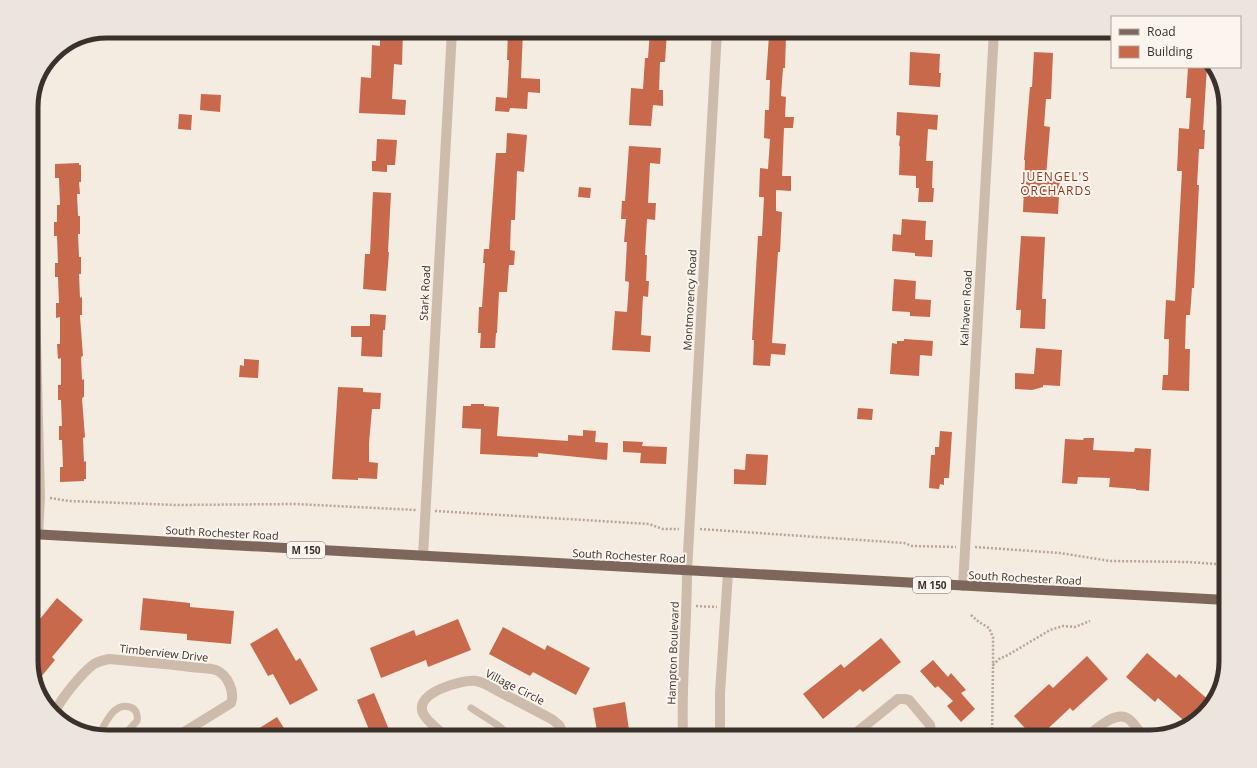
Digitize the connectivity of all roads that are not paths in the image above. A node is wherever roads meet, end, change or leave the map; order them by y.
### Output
1 (452, 38) edge
2 (717, 38) edge
3 (994, 38) edge
4 (38, 419) edge
5 (38, 512) edge
6 (38, 535) edge
7 (423, 556) junction
8 (687, 571) junction
9 (728, 573) junction
10 (963, 586) junction
11 (1219, 600) edge
12 (57, 708) edge
13 (471, 708) dead end
14 (101, 729) edge
15 (129, 730) edge
16 (187, 730) edge
17 (439, 730) edge
18 (503, 730) edge
19 (562, 730) edge
20 (683, 730) edge
21 (720, 730) edge
22 (860, 730) edge
23 (931, 730) edge
24 (1096, 730) edge
25 (1137, 730) edge

1 - 7 street, Stark Road
2 - 8 street, Montmorency Road
3 - 10 street, Kalhaven Road
4 - 5 street
6 - 7 main road, South Rochester Road / M 150
7 - 8 main road, South Rochester Road / M 150
8 - 9 main road, South Rochester Road / M 150
8 - 20 street, Hampton Boulevard
9 - 10 main road, South Rochester Road / M 150
9 - 21 street
10 - 11 main road, South Rochester Road / M 150
12 - 16 street, Timberview Drive
13 - 18 lane
14 - 15 lane
17 - 19 street, Village Circle
22 - 23 street
24 - 25 street

